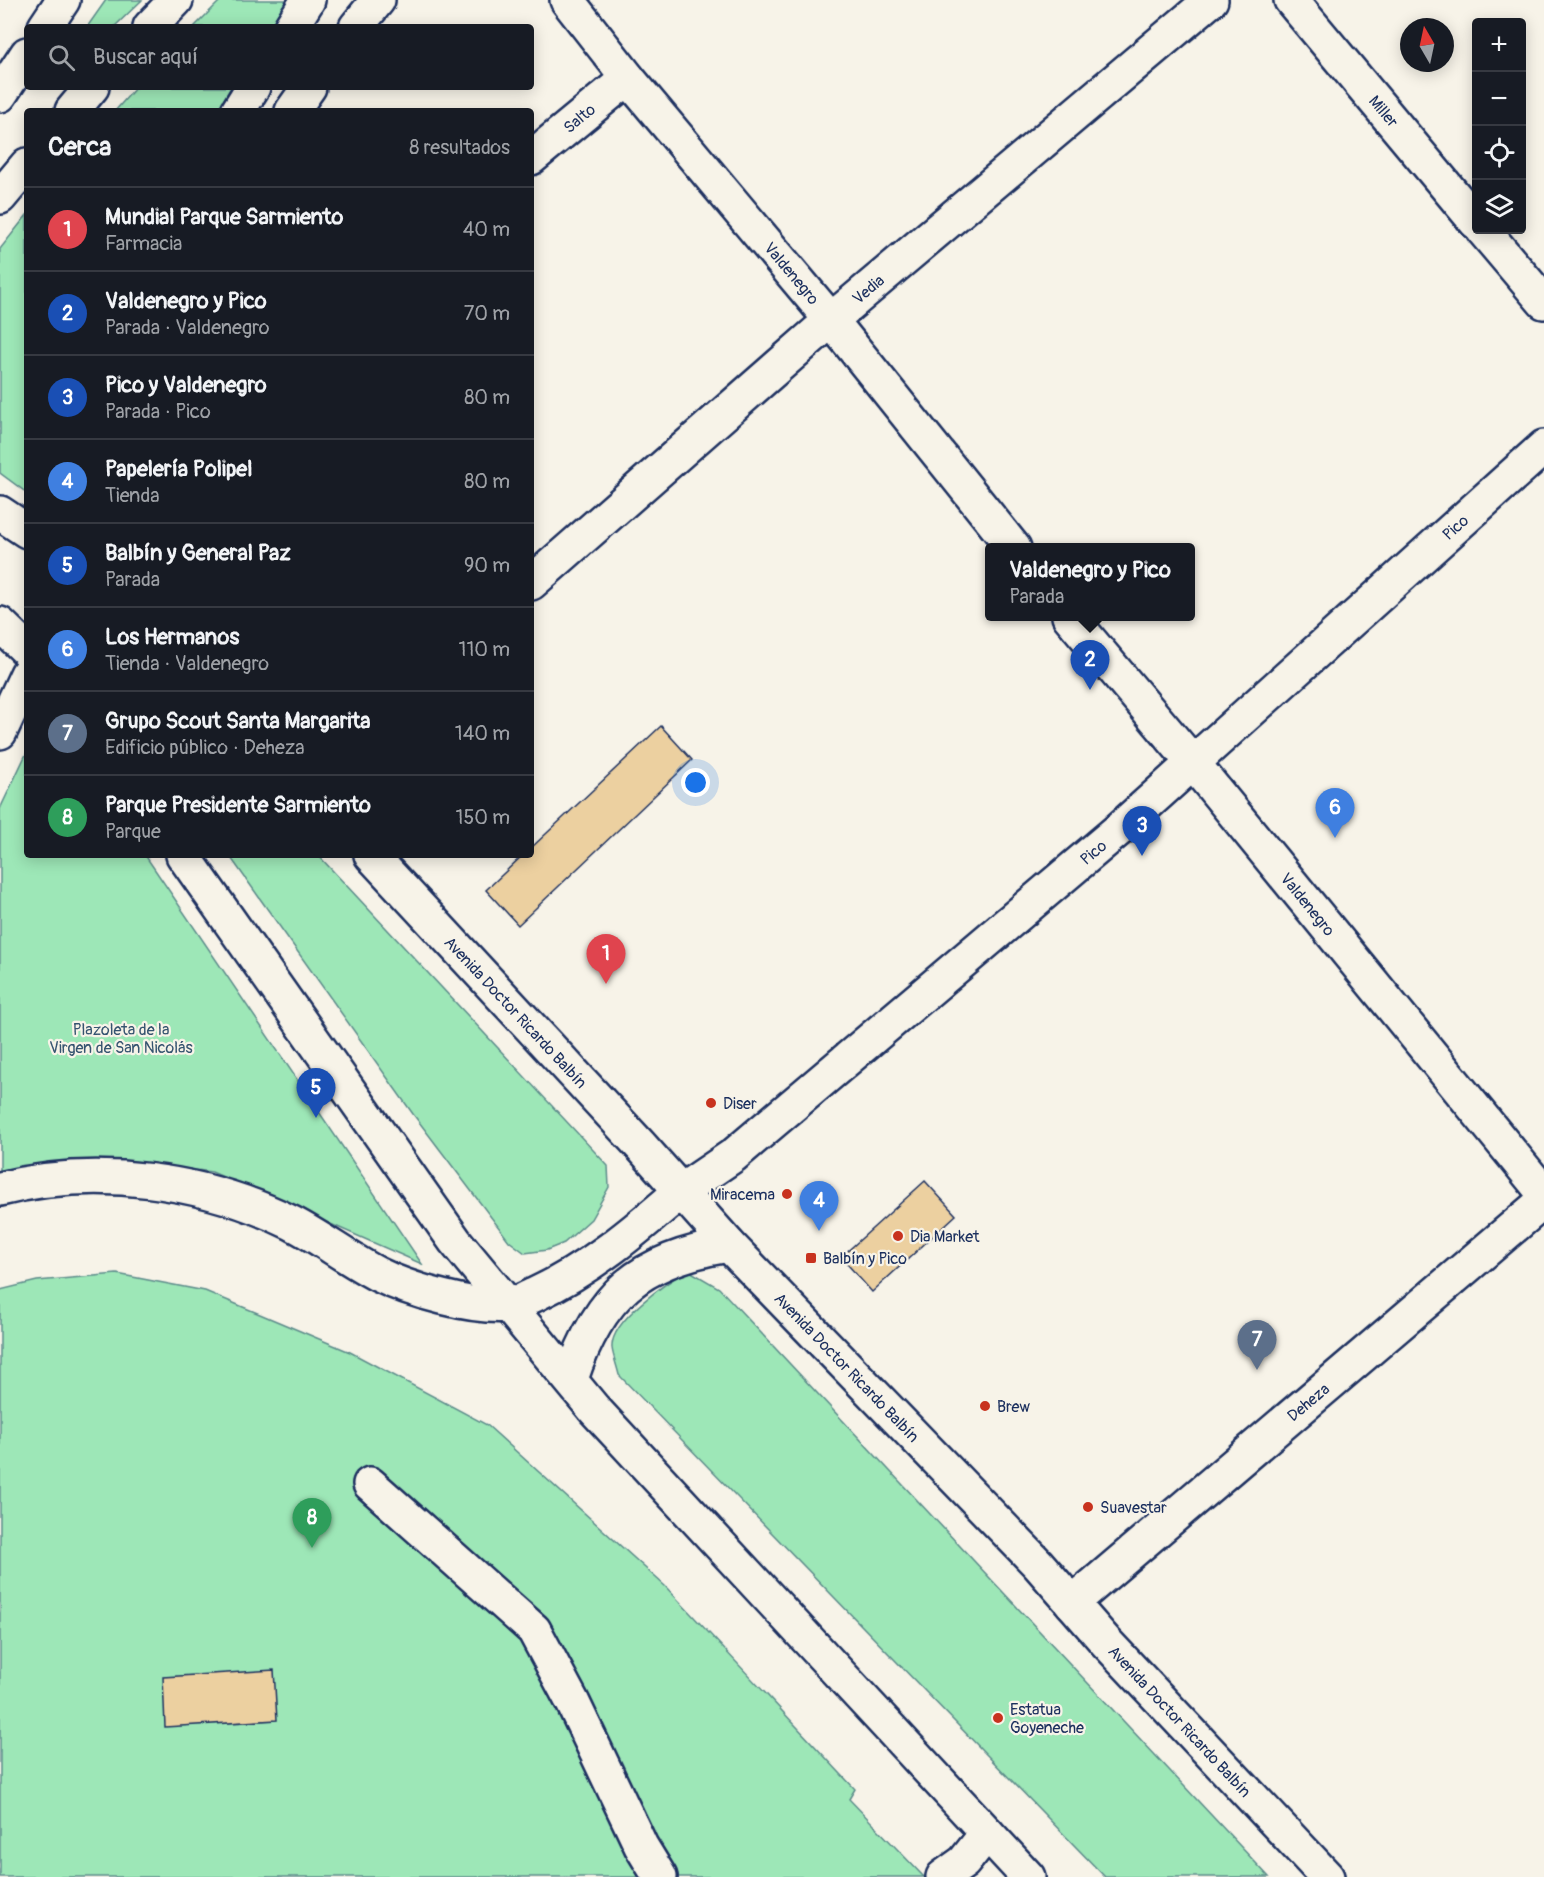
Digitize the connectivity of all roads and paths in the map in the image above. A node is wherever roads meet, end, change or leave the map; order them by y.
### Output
1 (63, 0) edge
2 (144, 0) edge
3 (176, 0) edge
4 (308, 0) edge
5 (378, 0) edge
6 (567, 0) edge
7 (1211, 0) edge
8 (1291, 0) edge
9 (47, 24) edge
10 (132, 24) edge
11 (153, 24) edge
12 (293, 24) edge
13 (358, 24) edge
14 (24, 59) edge
15 (628, 78) junction
16 (90, 90) edge
17 (110, 90) edge
18 (251, 90) edge
19 (307, 90) edge
20 (0, 95) edge
21 (74, 108) edge
22 (105, 108) edge
23 (240, 108) edge
24 (294, 108) edge
25 (534, 156) edge
26 (24, 169) edge
27 (0, 197) edge
28 (1472, 217) edge
29 (1486, 234) edge
30 (1544, 302) edge
31 (831, 320) junction
32 (1544, 447) edge
33 (0, 513) edge
34 (24, 529) edge
35 (1010, 543) edge
36 (534, 580) edge
37 (1074, 621) edge
38 (0, 624) edge
39 (24, 647) edge
40 (24, 680) edge
41 (0, 732) edge
42 (1193, 763) junction
43 (185, 858) edge
44 (374, 858) edge
45 (0, 1189) edge
46 (681, 1191) junction
47 (1544, 1193) edge
48 (1544, 1201) edge
49 (729, 1245) junction
50 (510, 1305) junction
51 (571, 1379) junction
52 (369, 1484) dead end
53 (1072, 1603) junction
54 (987, 1833) junction
55 (660, 1877) edge
56 (943, 1877) edge
57 (1028, 1877) edge
58 (1327, 1877) edge

1 - 9 main road
2 - 10 main road
3 - 11 main road
4 - 12 main road
5 - 13 main road
6 - 15 main road, Valdenegro
7 - 31 main road, Vedia
8 - 28 main road, Miller
14 - 20 main road
15 - 25 main road, Salto
15 - 31 main road, Valdenegro
16 - 21 main road
17 - 22 main road
18 - 23 main road
19 - 24 main road
26 - 27 main road
29 - 30 main road
31 - 35 main road, Valdenegro
31 - 36 main road, Vedia
32 - 42 main road, Pico
33 - 34 main road
37 - 42 main road, Valdenegro
38 - 39 main road
40 - 41 main road
42 - 46 main road, Pico
42 - 47 main road, Valdenegro
43 - 50 main road
44 - 46 main road, Avenida Doctor Ricardo Balbín
45 - 50 main road
46 - 49 main road, Avenida Doctor Ricardo Balbín
46 - 50 main road, Pico
48 - 53 main road, Deheza
49 - 51 main road
49 - 53 main road, Avenida Doctor Ricardo Balbín
50 - 51 main road
51 - 54 main road
52 - 55 main road
53 - 58 main road, Avenida Doctor Ricardo Balbín
54 - 56 main road
54 - 57 main road

